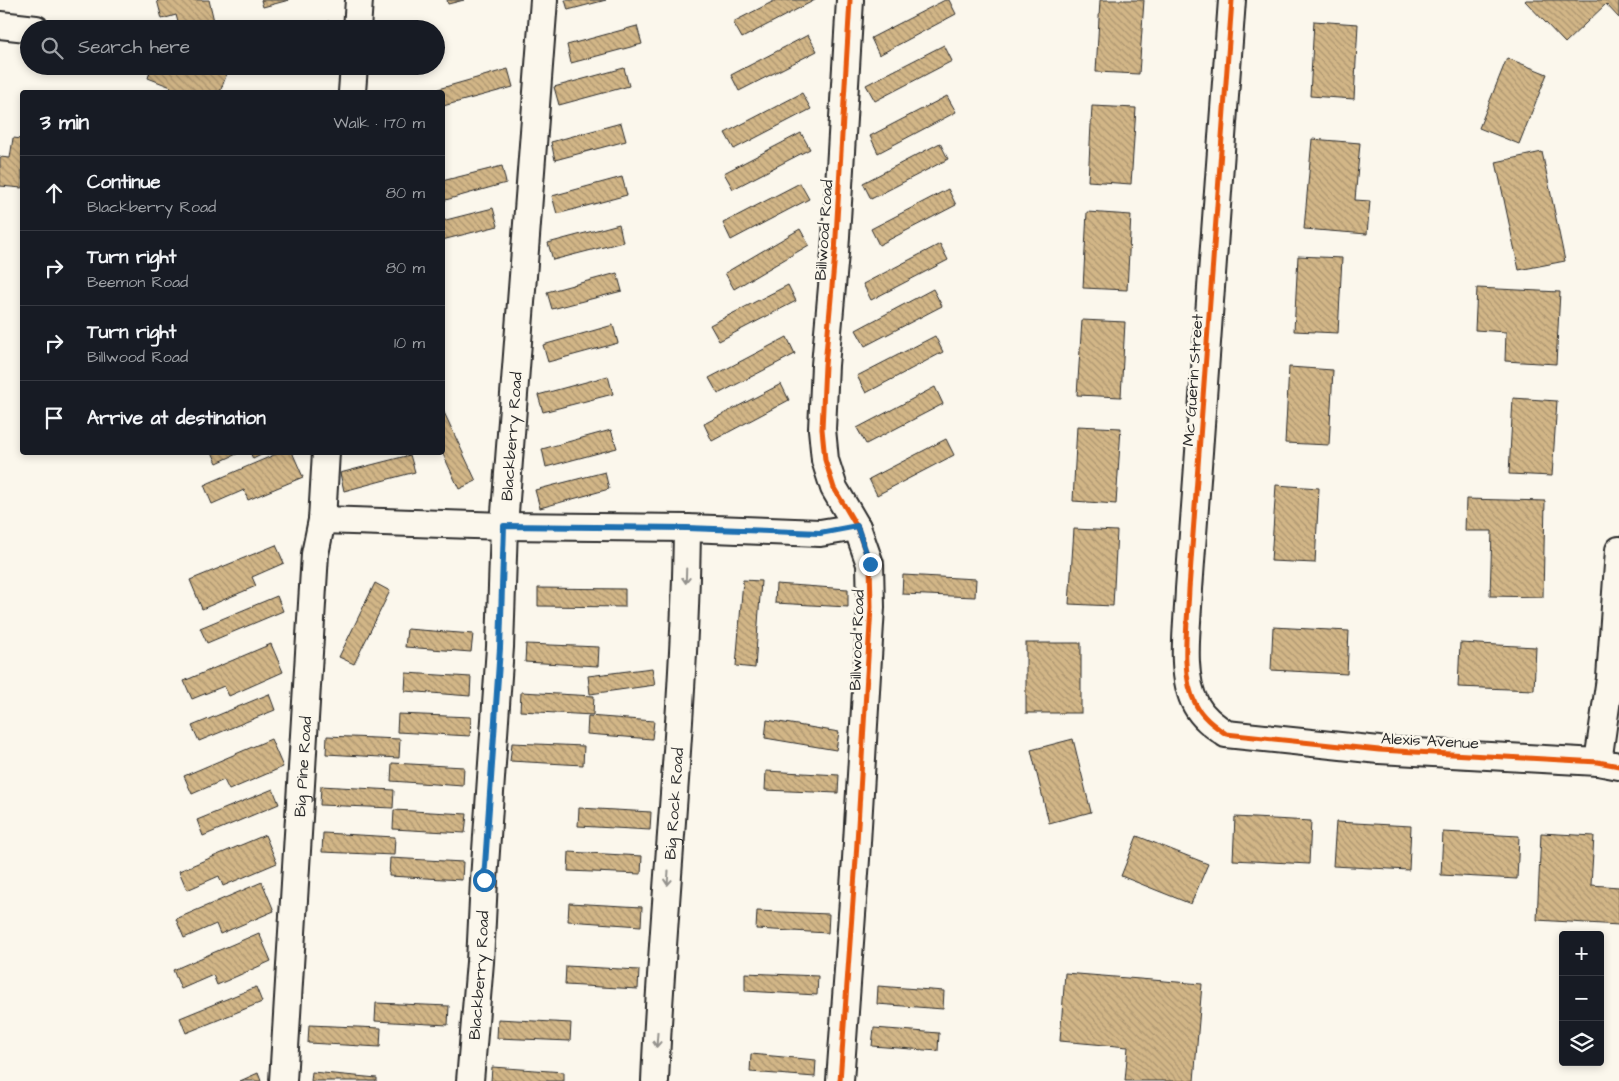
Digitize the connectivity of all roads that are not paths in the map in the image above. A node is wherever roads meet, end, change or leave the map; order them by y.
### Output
1 (359, 0) edge
2 (544, 0) edge
3 (850, 0) edge
4 (1232, 0) edge
5 (358, 20) edge
6 (0, 26) edge
7 (20, 28) edge
8 (353, 75) edge
9 (352, 90) edge
10 (326, 455) edge
11 (322, 520) junction
12 (504, 526) junction
13 (857, 526) junction
14 (687, 528) junction
15 (1619, 550) edge
16 (1239, 735) joint
17 (1609, 764) edge
18 (283, 1081) edge
19 (470, 1081) edge
20 (655, 1081) edge
21 (840, 1081) edge

1 - 5 street
2 - 12 street, Blackberry Road
3 - 13 street, Billwood Road
4 - 16 street, Mc Guerin Street
6 - 7 street
8 - 9 street
10 - 11 street, Big Pine Road
11 - 12 street
11 - 18 street, Big Pine Road
12 - 14 street
12 - 19 street, Blackberry Road
13 - 14 street
13 - 21 street, Billwood Road
14 -> 20 street, Big Rock Road
15 - 17 street
16 - 17 street, Alexis Avenue

